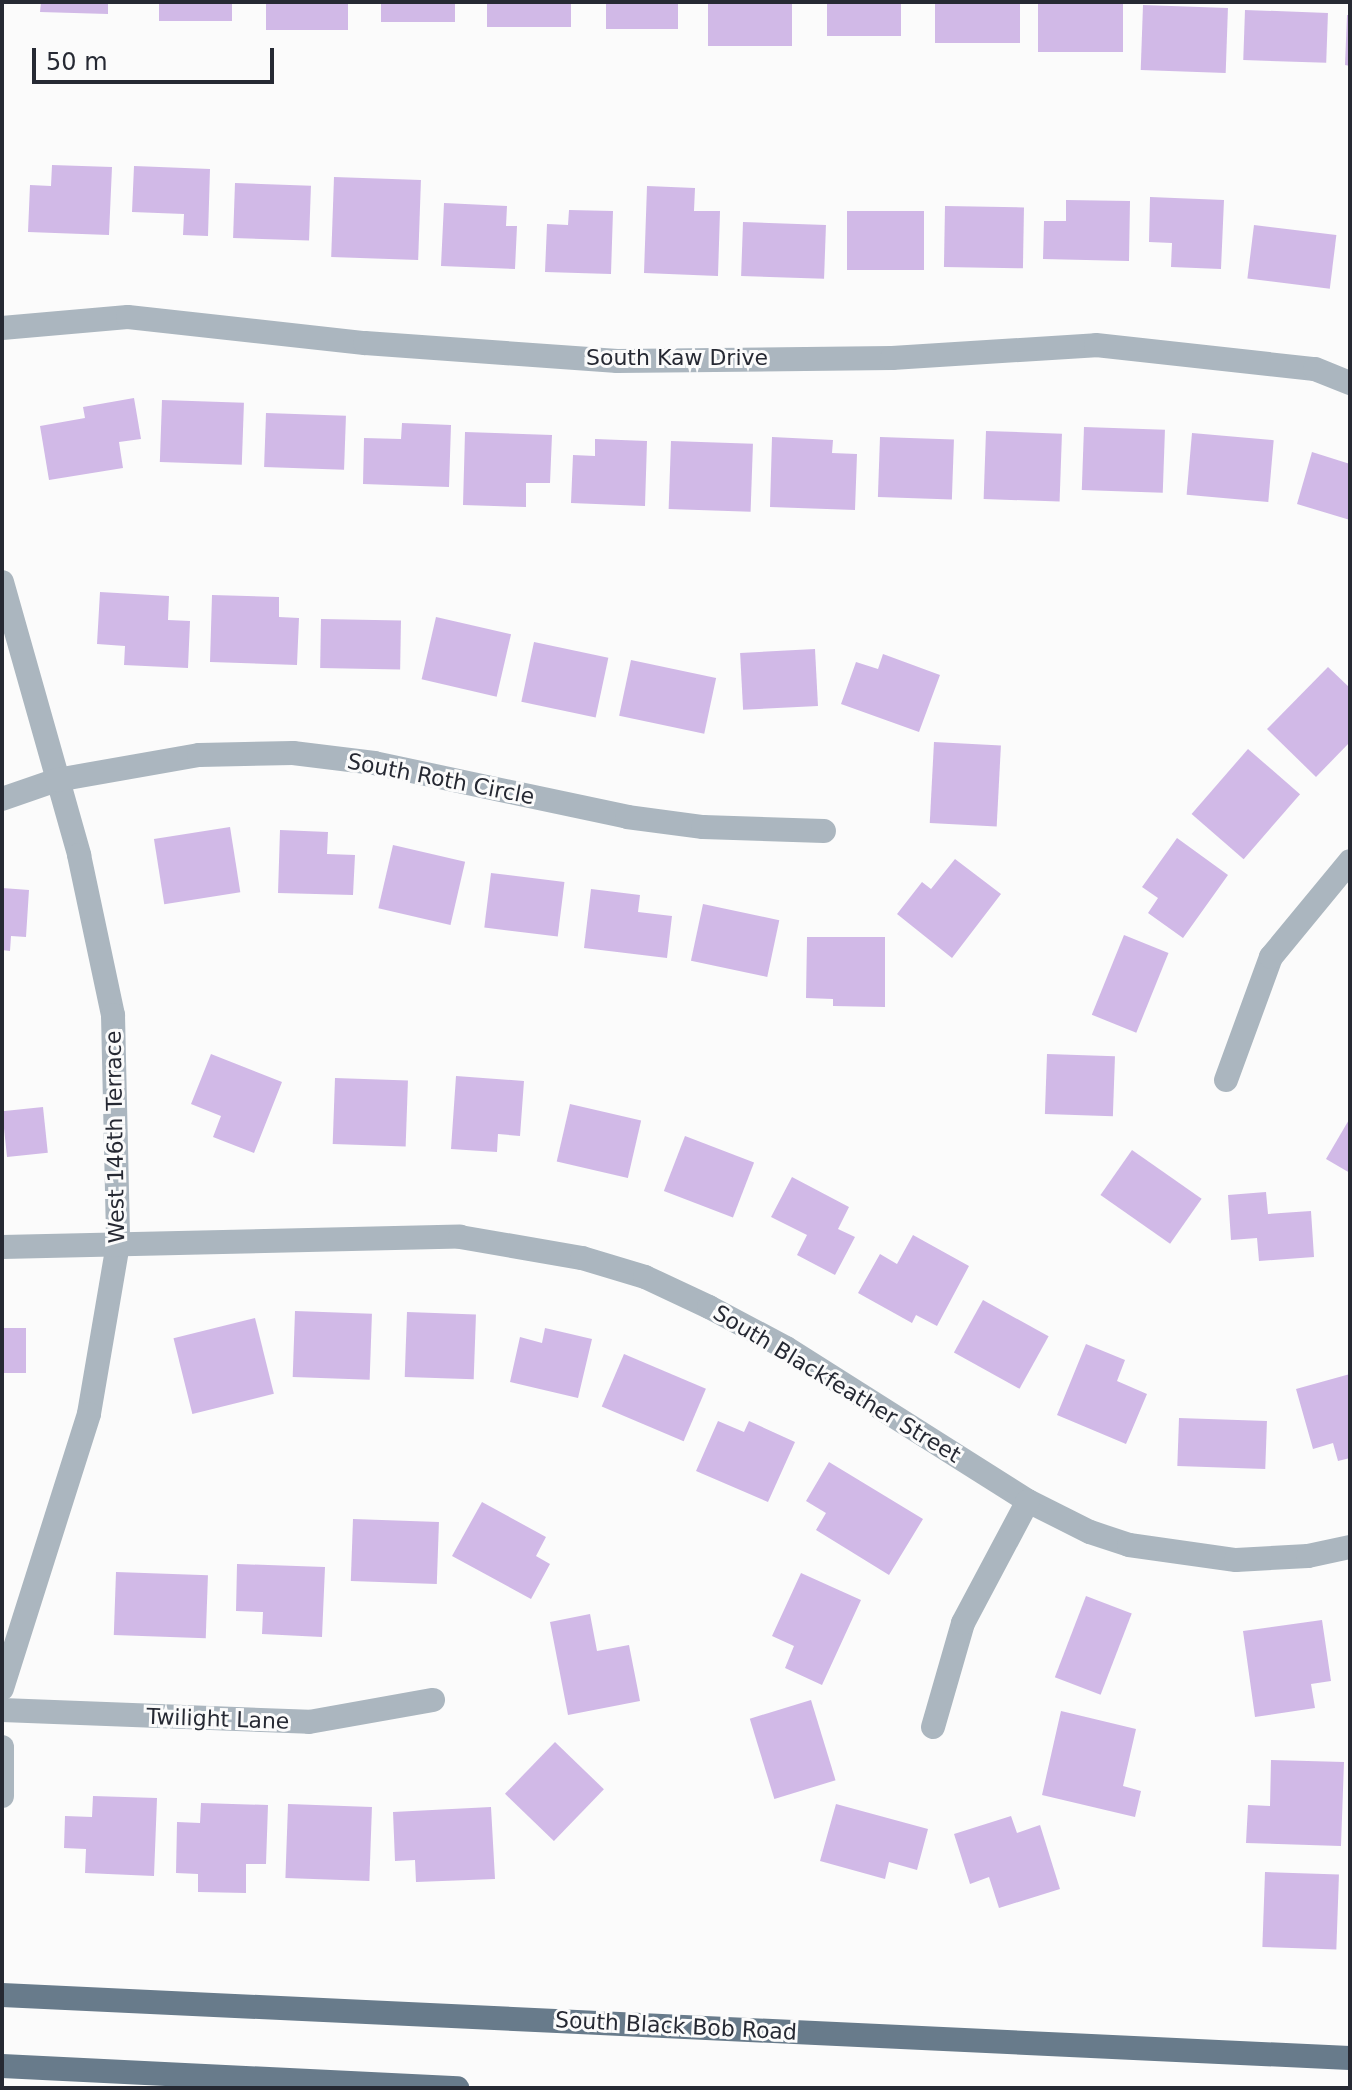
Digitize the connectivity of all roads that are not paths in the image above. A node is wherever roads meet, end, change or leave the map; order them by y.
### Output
1 (2, 328) edge
2 (1350, 383) edge
3 (2, 582) edge
4 (57, 780) junction
5 (2, 799) edge
6 (824, 831) dead end
7 (1350, 861) edge
8 (1226, 1080) dead end
9 (118, 1244) junction
10 (2, 1247) edge
11 (1028, 1501) junction
12 (1350, 1547) edge
13 (2, 1689) edge
14 (433, 1700) dead end
15 (2, 1710) edge
16 (933, 1727) dead end
17 (2, 1747) edge
18 (2, 1796) edge
19 (2, 1995) edge
20 (1350, 2058) edge
21 (2, 2066) edge
22 (457, 2088) edge

1 - 2 street, South Kaw Drive
3 - 4 street, West 146th Terrace
4 - 5 street, South Roth Circle
4 - 6 street, South Roth Circle
4 - 9 street, West 146th Terrace
7 - 8 street
9 - 10 street, South Blackfeather Street
9 - 11 street, South Blackfeather Street
9 - 13 street, West 146th Terrace
11 - 12 street, South Blackfeather Street
11 - 16 street
14 - 15 street, Twilight Lane
17 - 18 street
19 - 20 main road, South Black Bob Road
21 - 22 main road

